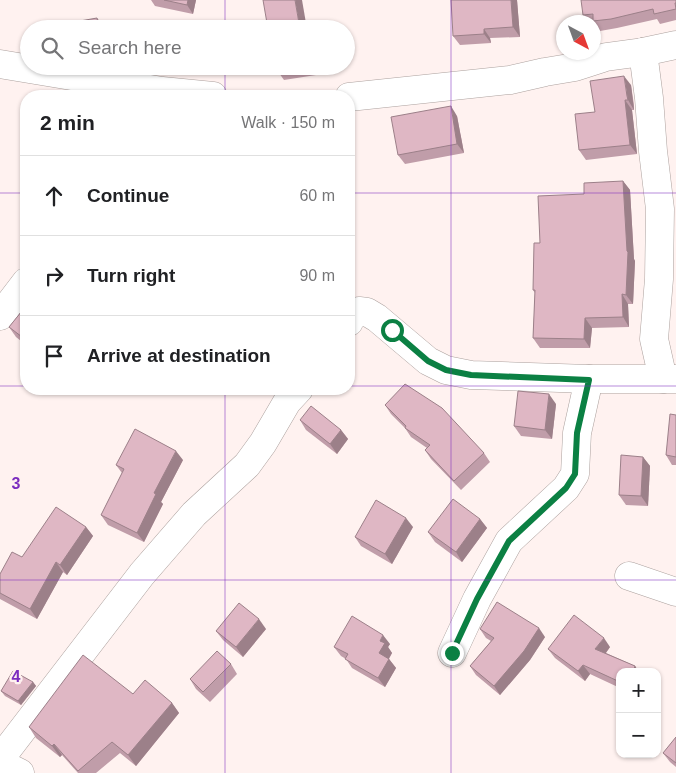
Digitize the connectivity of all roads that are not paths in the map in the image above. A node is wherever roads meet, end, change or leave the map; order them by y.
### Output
1 (676, 45) edge
2 (643, 52) junction
3 (0, 64) edge
4 (20, 68) edge
5 (59, 75) edge
6 (139, 90) edge
7 (355, 96) edge
8 (20, 290) edge
9 (355, 315) edge
10 (0, 316) edge
11 (670, 379) edge
12 (589, 380) junction
13 (293, 395) edge
14 (629, 576) dead end
15 (676, 592) edge
16 (452, 653) dead end
17 (0, 759) edge
18 (0, 763) edge
19 (20, 773) edge

1 - 2 street
2 - 7 street
2 - 11 street
3 - 4 street
5 - 6 street
8 - 10 street
9 - 12 street
11 - 12 street
12 - 16 street
13 - 17 street
14 - 15 street
18 - 19 street

